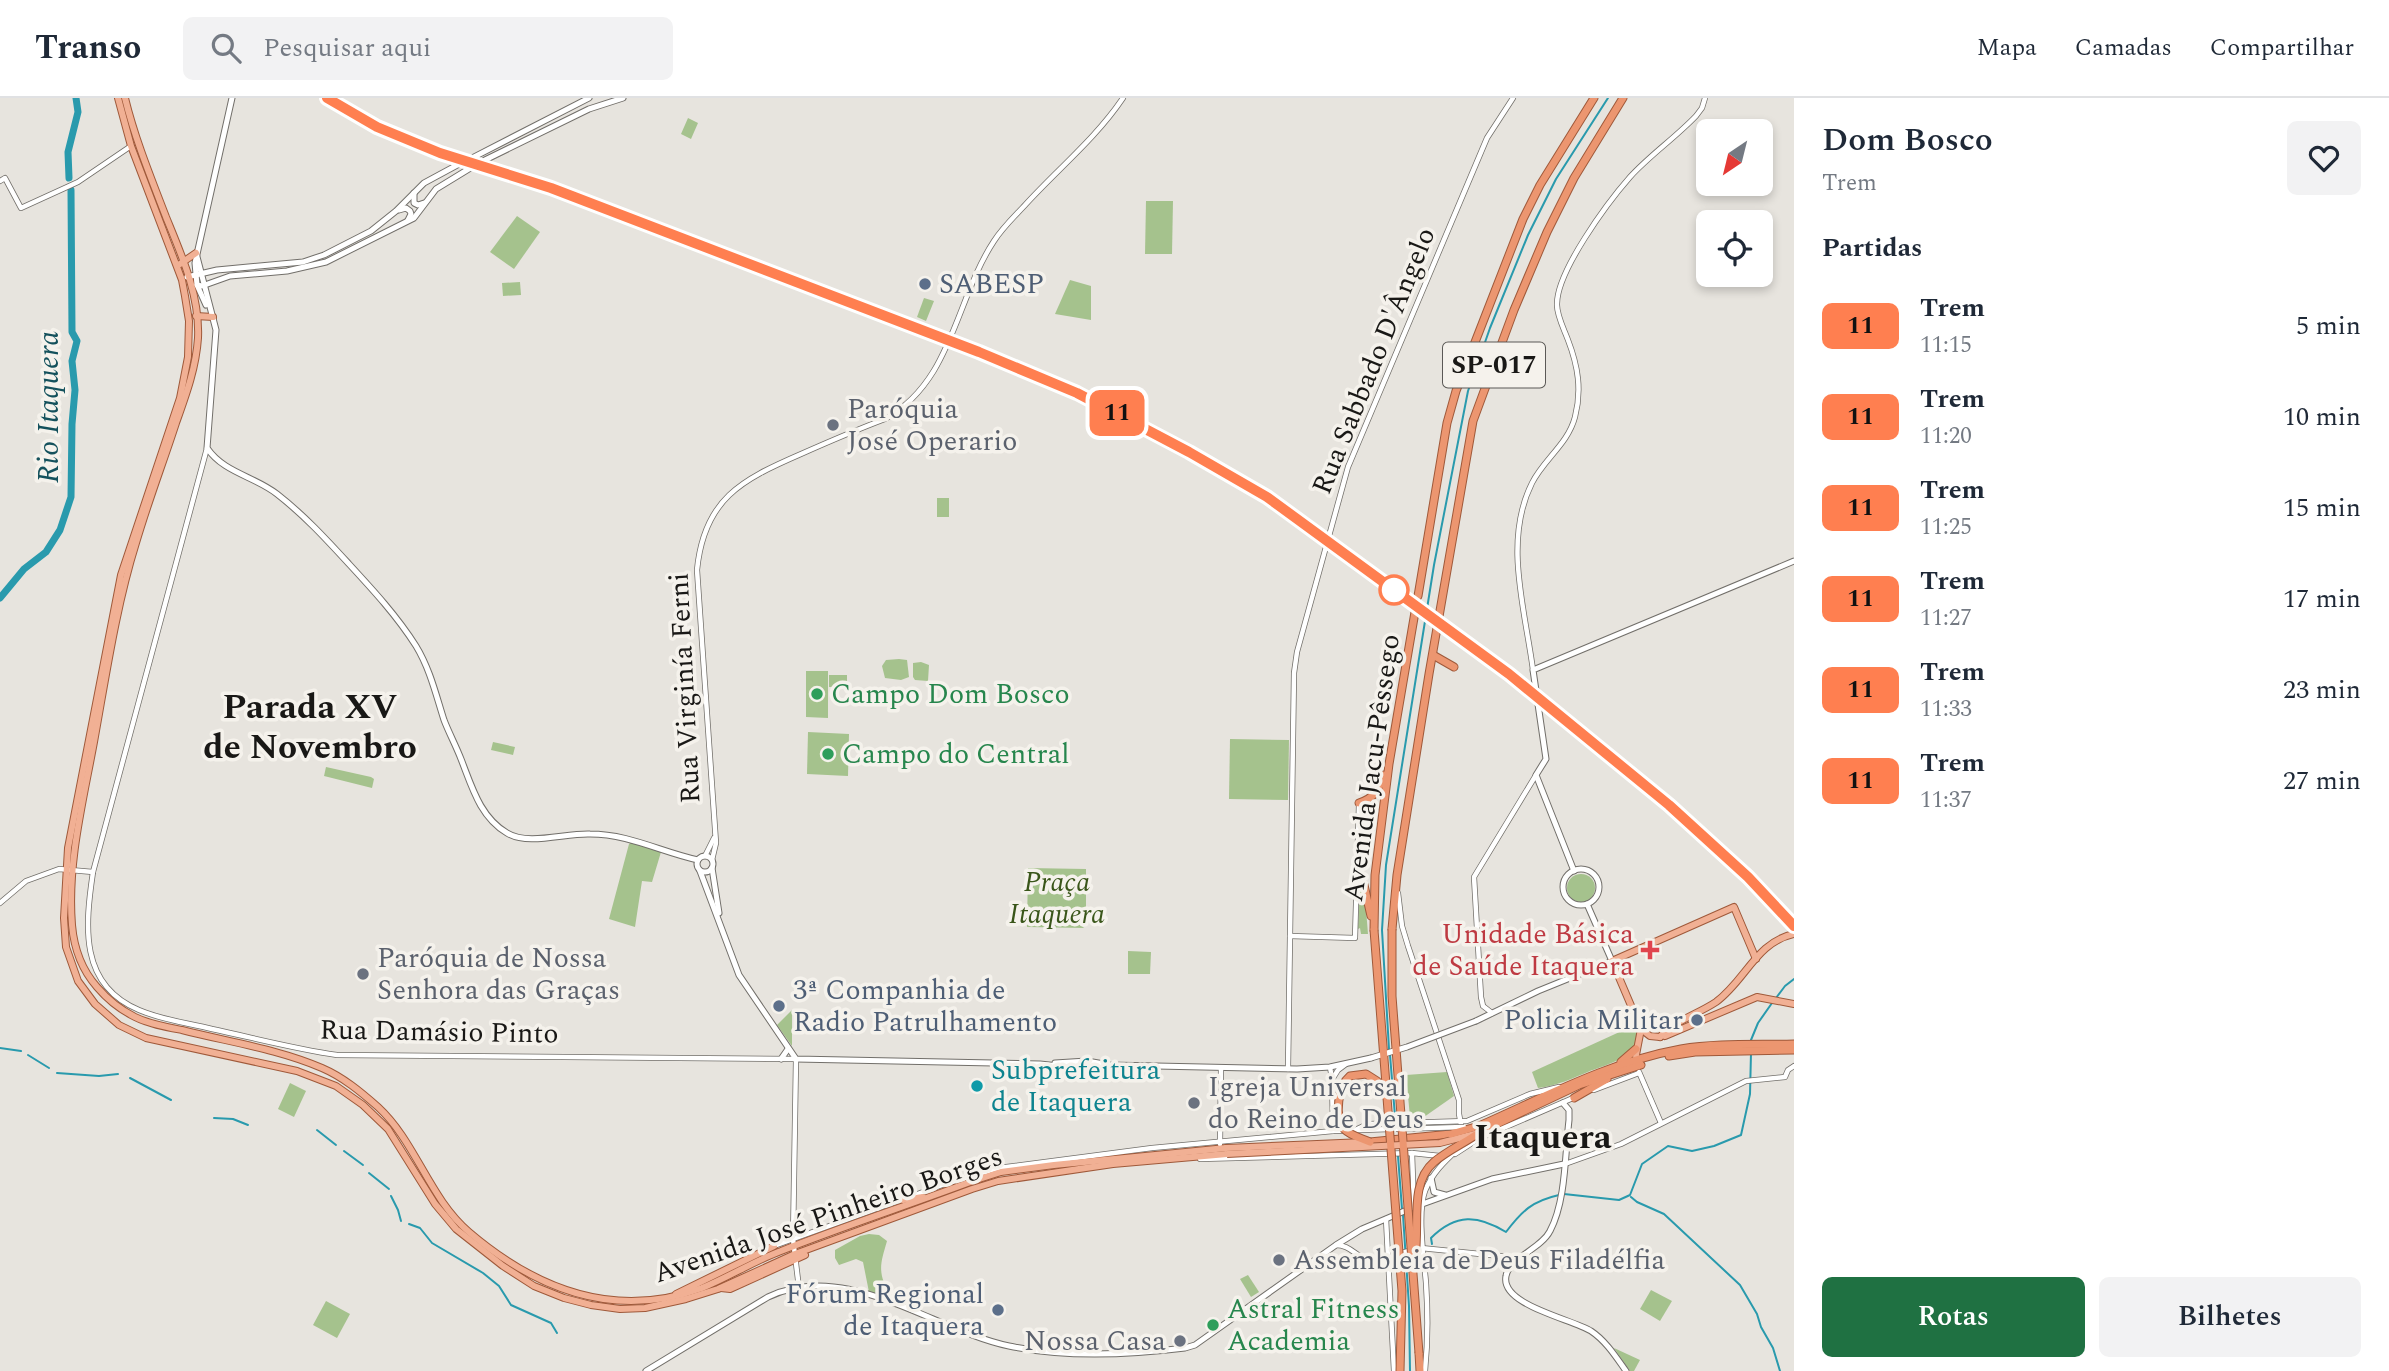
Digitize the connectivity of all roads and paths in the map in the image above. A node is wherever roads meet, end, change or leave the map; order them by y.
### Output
1 (118, 98) edge
2 (125, 98) edge
3 (232, 98) edge
4 (589, 98) edge
5 (623, 98) edge
6 (1123, 98) edge
7 (1513, 98) edge
8 (1594, 98) edge
9 (1623, 98) edge
10 (1705, 100) edge
11 (131, 146) junction
12 (474, 157) tunnel mouth
13 (485, 160) tunnel mouth
14 (461, 163) tunnel mouth
15 (472, 167) tunnel mouth
16 (2, 180) edge
17 (414, 192) junction
18 (427, 201) junction
19 (396, 211) junction
20 (403, 225) junction
21 (196, 253) junction
22 (183, 259) junction
23 (176, 265) junction
24 (217, 270) junction
25 (195, 274) junction
26 (219, 279) junction
27 (181, 280) junction
28 (197, 285) junction
29 (204, 285) junction
30 (210, 309) junction
31 (188, 313) junction
32 (197, 316) junction
33 (213, 317) junction
34 (207, 448) junction
35 (1794, 561) edge
36 (1418, 596) tunnel mouth
37 (1415, 612) tunnel mouth
38 (1433, 655) junction
39 (1454, 667) dead end
40 (1534, 670) junction
41 (1388, 764) junction
42 (1536, 775) junction
43 (1359, 803) joint
44 (714, 837) junction
45 (705, 856) junction
46 (712, 860) junction
47 (1483, 864) junction
48 (698, 866) junction
49 (712, 868) junction
50 (70, 869) junction
51 (1357, 870) junction
52 (1473, 871) dead end
53 (1574, 871) junction
54 (93, 872) junction
55 (1397, 875) junction
56 (0, 903) edge
57 (1587, 904) junction
58 (719, 919) junction
59 (1373, 925) junction
60 (1794, 934) edge
61 (1290, 936) junction
62 (1752, 950) junction
63 (1762, 951) junction
64 (1756, 959) junction
65 (1612, 961) junction
66 (1794, 1004) edge
67 (1492, 1013) junction
68 (1641, 1029) junction
69 (1660, 1037) junction
70 (1794, 1044) edge
71 (788, 1049) junction
72 (1636, 1049) junction
73 (1751, 1049) junction
74 (1794, 1050) edge
75 (781, 1059) junction
76 (796, 1059) junction
77 (1347, 1063) junction
78 (1794, 1066) edge
79 (1638, 1067) junction
80 (1221, 1068) junction
81 (1330, 1068) junction
82 (1619, 1068) junction
83 (1288, 1069) junction
84 (1332, 1079) junction
85 (1564, 1086) junction
86 (1574, 1098) junction
87 (1563, 1103) junction
88 (1387, 1104) junction
89 (1467, 1121) junction
90 (1449, 1122) junction
91 (1460, 1122) junction
92 (1496, 1122) junction
93 (1661, 1123) junction
94 (1354, 1130) junction
95 (1462, 1130) junction
96 (1333, 1131) junction
97 (1479, 1133) junction
98 (1370, 1142) junction
99 (1222, 1151) junction
100 (1412, 1153) junction
101 (1334, 1155) junction
102 (1450, 1157) junction
103 (1564, 1164) junction
104 (1432, 1178) junction
105 (1448, 1195) junction
106 (932, 1196) junction
107 (903, 1200) junction
108 (1423, 1204) junction
109 (1411, 1208) junction
110 (1386, 1219) junction
111 (794, 1243) junction
112 (1336, 1245) junction
113 (774, 1246) joint
114 (1423, 1248) junction
115 (795, 1257) junction
116 (1387, 1257) junction
117 (1521, 1258) junction
118 (1413, 1265) junction
119 (725, 1270) junction
120 (719, 1284) junction
121 (799, 1288) junction
122 (672, 1297) junction
123 (646, 1371) edge
124 (1394, 1371) edge
125 (1400, 1371) edge
126 (1422, 1371) edge
127 (1625, 1371) edge

1 - 11 main road, Avenida José Pinheiro Borges
2 - 22 main road, Avenida José Pinheiro Borges
3 - 21 main road
4 - 12 main road
5 - 13 main road
6 - 44 street, Rua Virginía Ferni
7 - 61 street, Rua Sabbado D'Ângelo
8 - 36 highway, Avenida Jacu-Pêssego / SP-017
9 - 38 highway, Avenida Jacu-Pêssego / SP-017
10 - 40 street
11 - 16 street
11 - 23 main road, Avenida José Pinheiro Borges
14 - 17 main road
15 - 18 main road
17 - 18 main road
17 - 19 main road
18 - 20 main road
19 - 20 main road
19 - 24 main road
20 - 26 main road
21 - 22 main road
21 - 25 main road
22 - 23 main road
22 - 25 main road, Avenida José Pinheiro Borges
23 - 27 main road, Avenida José Pinheiro Borges
24 - 25 main road
24 - 26 main road
25 - 27 main road
25 - 28 main road
25 - 29 main road
25 - 32 main road, Avenida José Pinheiro Borges
26 - 29 main road
27 - 31 main road, Avenida José Pinheiro Borges
28 - 29 main road
28 - 30 main road
29 - 30 main road
30 - 33 main road
31 - 32 main road
31 - 50 main road, Avenida José Pinheiro Borges
32 - 33 main road
32 - 50 main road, Avenida José Pinheiro Borges
33 - 34 main road
34 - 48 main road
34 - 54 street, Rua Damásio Pinto
35 - 40 main road
37 - 41 highway, Avenida Jacu-Pêssego
38 - 39 highway
38 - 55 highway, Avenida Jacu-Pêssego / SP-017
40 - 42 main road
41 - 43 highway
41 - 59 highway, Avenida Jacu-Pêssego
42 - 47 street
42 - 53 main road
43 - 51 street
44 - 45 street, Rua Virginía Ferni
44 - 46 street, Rua Virginía Ferni
45 - 46 main road
45 - 48 main road
46 - 49 main road
47 - 52 street
47 - 67 street
48 - 49 main road
48 - 58 main road
49 - 58 main road
50 - 54 street
50 - 56 street
50 - 120 main road, Avenida José Pinheiro Borges
50 - 122 main road, Avenida José Pinheiro Borges
51 - 59 highway
51 - 61 street
53 - 57 main road
53 - 57 main road
54 - 75 street, Rua Damásio Pinto
55 - 91 street
55 - 118 highway, Avenida Jacu-Pêssego / SP-017, bridge
57 - 65 main road
58 - 71 main road
59 - 88 highway, bridge
60 - 63 main road
61 - 83 street, Rua Sabbado D'Ângelo
62 - 63 main road
62 - 64 main road
62 - 65 main road
63 - 64 main road
64 - 69 main road
65 - 67 main road
65 - 68 main road
66 - 69 main road
67 - 77 main road, bridge
68 - 69 main road
68 - 72 main road
70 - 73 highway, Avenida José Pinheiro Borges
71 - 75 main road
71 - 76 main road
72 - 79 main road
72 - 82 highway
73 - 74 highway, Avenida José Pinheiro Borges
73 - 79 highway, Avenida José Pinheiro Borges
75 - 76 street, Rua Damásio Pinto
76 - 80 main road
76 - 111 street
77 - 81 main road
77 - 84 street
78 - 93 street
79 - 82 highway, Avenida José Pinheiro Borges
79 - 86 street
79 - 93 street
80 - 83 main road
80 - 99 street
81 - 83 main road
81 - 84 street
82 - 85 highway, Avenida José Pinheiro Borges
82 - 86 highway
82 - 92 highway, Avenida José Pinheiro Borges
84 - 96 street
85 - 89 street
85 - 92 highway, Avenida José Pinheiro Borges
86 - 87 street
87 - 97 street
87 - 103 main road
88 - 98 highway, bridge
88 - 125 highway, bridge
89 - 91 street
89 - 97 street
90 - 91 street
90 - 94 street
90 - 95 street
91 - 95 street
92 - 97 highway, Avenida José Pinheiro Borges
93 - 103 street
94 - 96 street
94 - 97 street, bridge
95 - 102 street
96 - 99 street
96 - 101 street
97 - 98 highway, Avenida José Pinheiro Borges, bridge
97 - 99 main road, Avenida José Pinheiro Borges, bridge
97 - 102 street
97 - 118 highway, bridge
98 - 99 main road, Avenida José Pinheiro Borges, bridge
99 - 101 street
99 - 106 main road, Avenida José Pinheiro Borges
99 - 107 street
99 - 115 main road, Avenida José Pinheiro Borges
100 - 101 street
100 - 102 street
100 - 109 street
102 - 104 street
103 - 105 main road
103 - 117 main road
104 - 105 main road
104 - 108 street
105 - 108 main road
106 - 107 main road
106 - 111 main road, Avenida José Pinheiro Borges
107 - 111 street
108 - 109 main road
108 - 114 street
109 - 110 main road, bridge
110 - 112 main road
110 - 116 street
111 - 113 street
111 - 115 street
111 - 120 main road, Avenida José Pinheiro Borges
112 - 116 street
112 - 121 main road
113 - 119 main road
114 - 116 street
114 - 117 street
114 - 126 street
115 - 120 main road, Avenida José Pinheiro Borges
115 - 121 street
116 - 124 street
117 - 127 main road
118 - 126 highway, SP-017, bridge
119 - 120 main road
119 - 122 main road
120 - 122 main road, Avenida José Pinheiro Borges
121 - 123 main road

